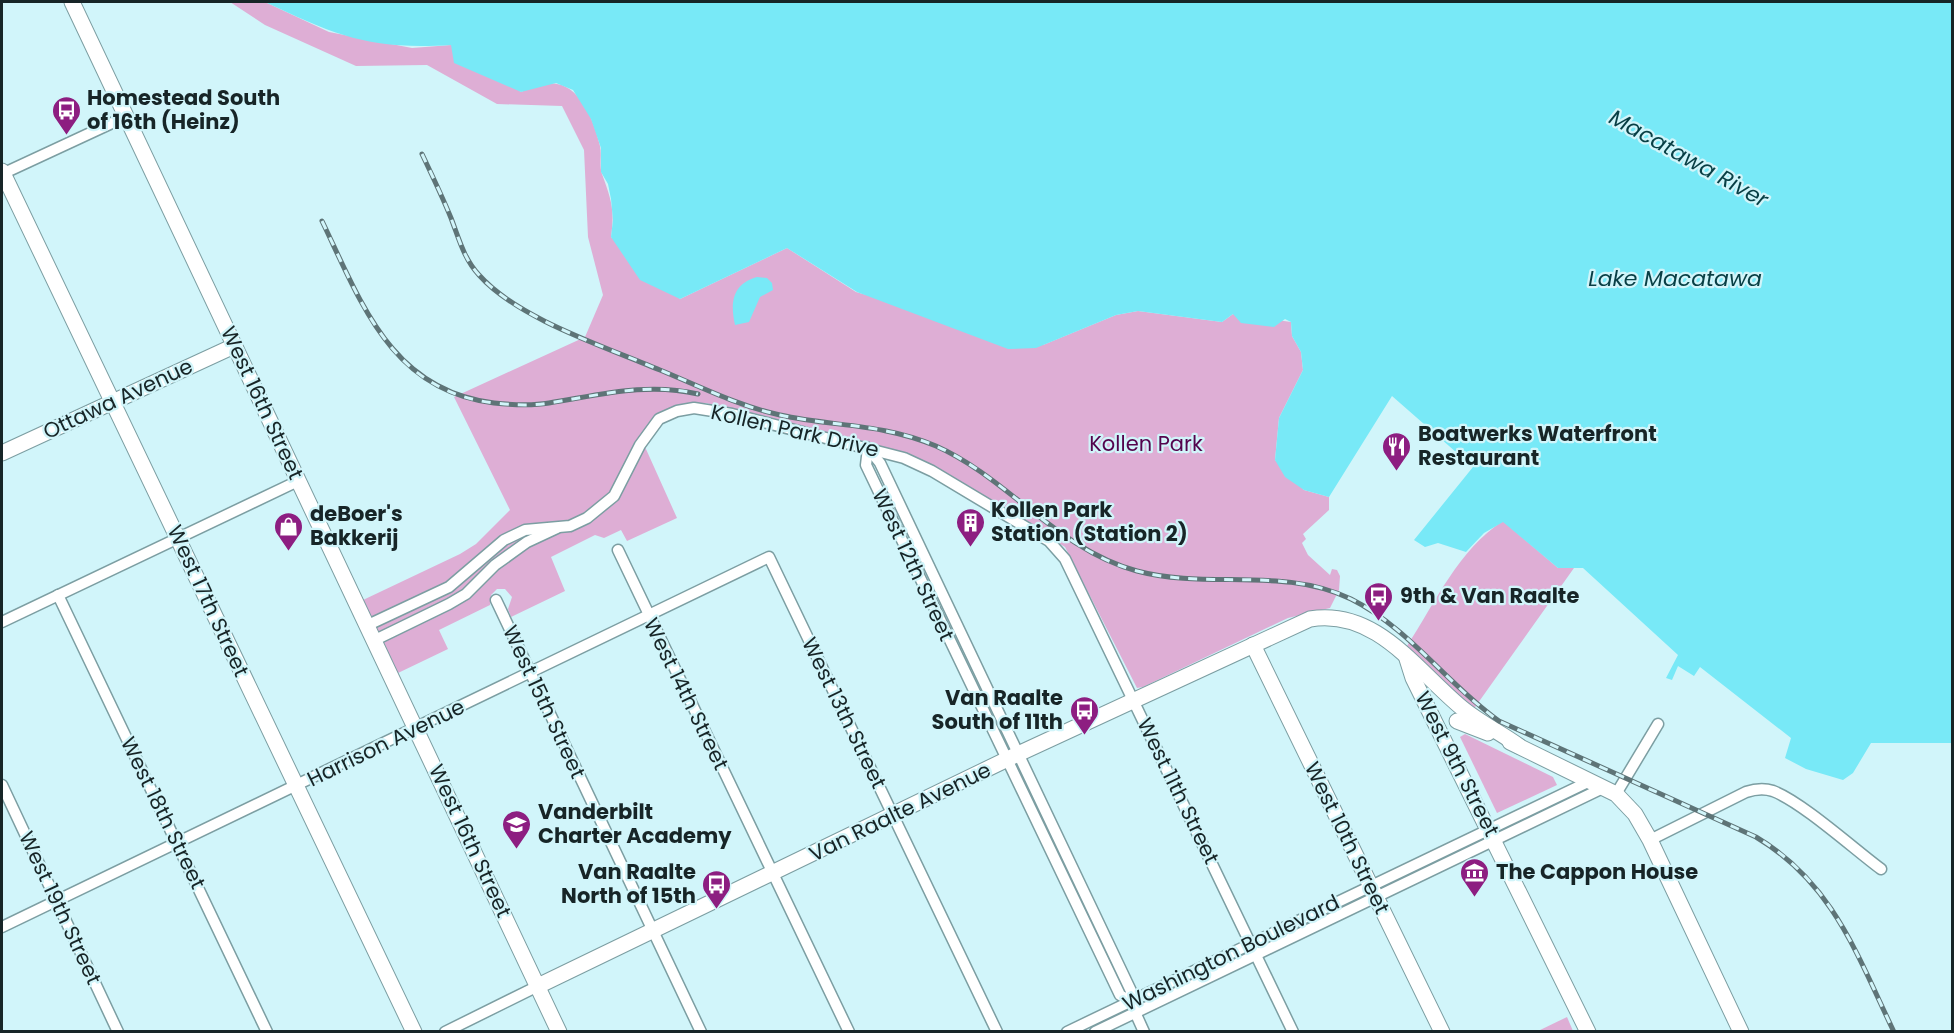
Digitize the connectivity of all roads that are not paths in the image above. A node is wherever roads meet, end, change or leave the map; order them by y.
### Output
1 (72, 2) edge
2 (127, 116) junction
3 (2, 173) edge
4 (234, 346) junction
5 (112, 404) junction
6 (868, 448) junction
7 (2, 453) edge
8 (298, 481) junction
9 (557, 528) junction
10 (178, 538) junction
11 (618, 550) dead end
12 (1061, 553) joint
13 (769, 557) joint
14 (58, 595) junction
15 (496, 600) dead end
16 (649, 616) junction
17 (2, 622) edge
18 (368, 625) junction
19 (375, 640) junction
20 (1253, 645) junction
21 (1407, 658) junction
22 (530, 674) junction
23 (1134, 700) junction
24 (1460, 715) junction
25 (1658, 724) dead end
26 (417, 727) junction
27 (1446, 740) junction
28 (1012, 757) junction
29 (2, 785) edge
30 (296, 786) junction
31 (1603, 788) junction
32 (893, 816) junction
33 (1492, 834) junction
34 (1650, 840) junction
35 (177, 843) junction
36 (1881, 869) dead end
37 (772, 873) junction
38 (1373, 891) junction
39 (56, 900) junction
40 (2, 927) edge
41 (653, 930) junction
42 (1253, 948) junction
43 (538, 986) junction
44 (1130, 1001) junction
45 (1135, 1013) junction
46 (118, 1032) edge
47 (267, 1032) edge
48 (414, 1032) edge
49 (445, 1032) edge
50 (560, 1032) edge
51 (701, 1032) edge
52 (849, 1032) edge
53 (997, 1032) edge
54 (1067, 1032) edge
55 (1095, 1032) edge
56 (1144, 1032) edge
57 (1293, 1032) edge
58 (1442, 1032) edge
59 (1587, 1032) edge
60 (1741, 1032) edge

1 - 2 street, West 16th Street
2 - 3 street
2 - 4 street, West 16th Street
3 - 5 street, West 17th Street
4 - 5 street, Ottawa Avenue
4 - 8 street, West 16th Street
5 - 7 street, Ottawa Avenue
5 - 10 street, West 17th Street
6 - 9 street, Kollen Park Drive
6 - 12 street, Kollen Park Drive
6 - 28 street, West 12th Street
8 - 10 street
8 - 18 street, West 16th Street
9 - 18 street, Kollen Park Drive
9 - 19 street, Kollen Park Drive
10 - 14 street
10 - 30 street, West 17th Street
11 - 16 street, West 14th Street
12 - 23 street, West 11th Street
13 - 16 street, Harrison Avenue
13 - 32 street, West 13th Street
14 - 17 street
14 - 35 street, West 18th Street
15 - 22 street, West 15th Street
16 - 22 street, Harrison Avenue
16 - 37 street, West 14th Street
18 - 19 street, West 16th Street
19 - 26 street, West 16th Street
20 - 21 street, Van Raalte Avenue
20 - 23 street, Van Raalte Avenue
20 - 38 street, West 10th Street
21 - 24 street
21 - 27 street, West 9th Street
22 - 26 street, Harrison Avenue
22 - 41 street, West 15th Street
23 - 28 street, Van Raalte Avenue
23 - 42 street, West 11th Street
24 - 27 street
24 - 31 street
25 - 31 street
26 - 30 street, Harrison Avenue
26 - 43 street, West 16th Street
27 - 33 street, West 9th Street
28 - 32 street, Van Raalte Avenue
28 - 44 street, West 12th Street
29 - 39 street, West 19th Street
30 - 35 street, Harrison Avenue
30 - 48 street, West 17th Street
31 - 33 street, Washington Boulevard
31 - 34 street
32 - 37 street, Van Raalte Avenue
32 - 53 street, West 13th Street
33 - 38 street, Washington Boulevard
33 - 59 street, West 9th Street
34 - 36 street
34 - 60 street
35 - 39 street, Harrison Avenue
35 - 47 street, West 18th Street
37 - 41 street, Van Raalte Avenue
37 - 52 street, West 14th Street
38 - 42 street, Washington Boulevard
38 - 58 street, West 10th Street
39 - 40 street, Harrison Avenue
39 - 46 street, West 19th Street
41 - 43 street, Van Raalte Avenue
41 - 51 street, West 15th Street
42 - 44 street, Washington Boulevard
42 - 45 street, Washington Boulevard
42 - 57 street, West 11th Street
43 - 49 street, Van Raalte Avenue
43 - 50 street, West 16th Street
44 - 45 street, West 12th Street
44 - 54 street, Washington Boulevard
45 - 55 street, Washington Boulevard
45 - 56 street, West 12th Street

